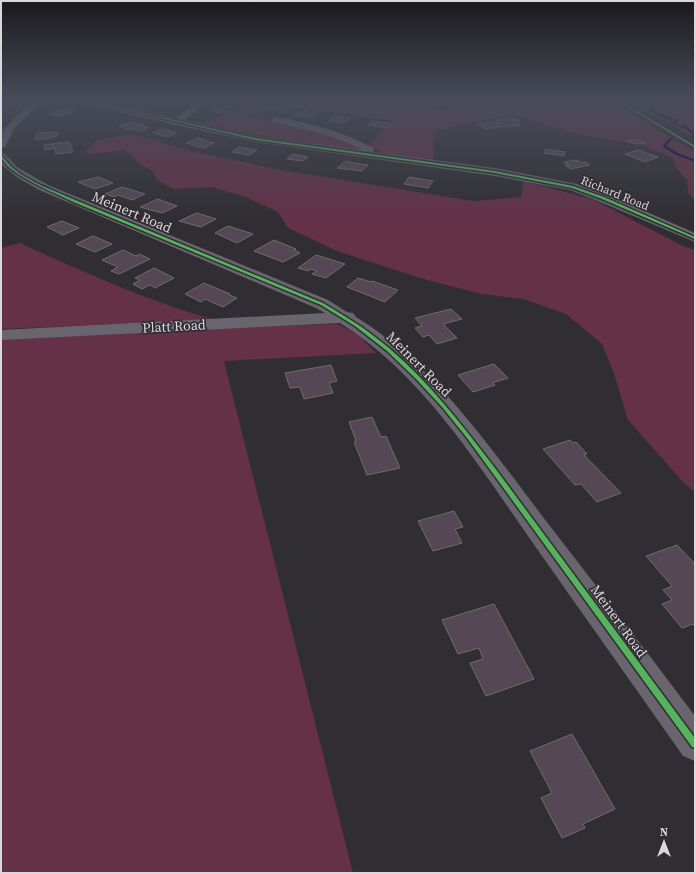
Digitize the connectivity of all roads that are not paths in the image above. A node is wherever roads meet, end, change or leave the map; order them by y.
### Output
1 (254, 139) edge
2 (349, 139) edge
3 (1, 156) edge
4 (380, 157) junction
5 (695, 238) edge
6 (347, 317) junction
7 (1, 335) edge
8 (695, 744) edge

1 - 4 street, Richard Road
2 - 4 street
3 - 6 street, Meinert Road
4 - 5 street, Richard Road
6 - 7 street, Platt Road
6 - 8 street, Meinert Road

